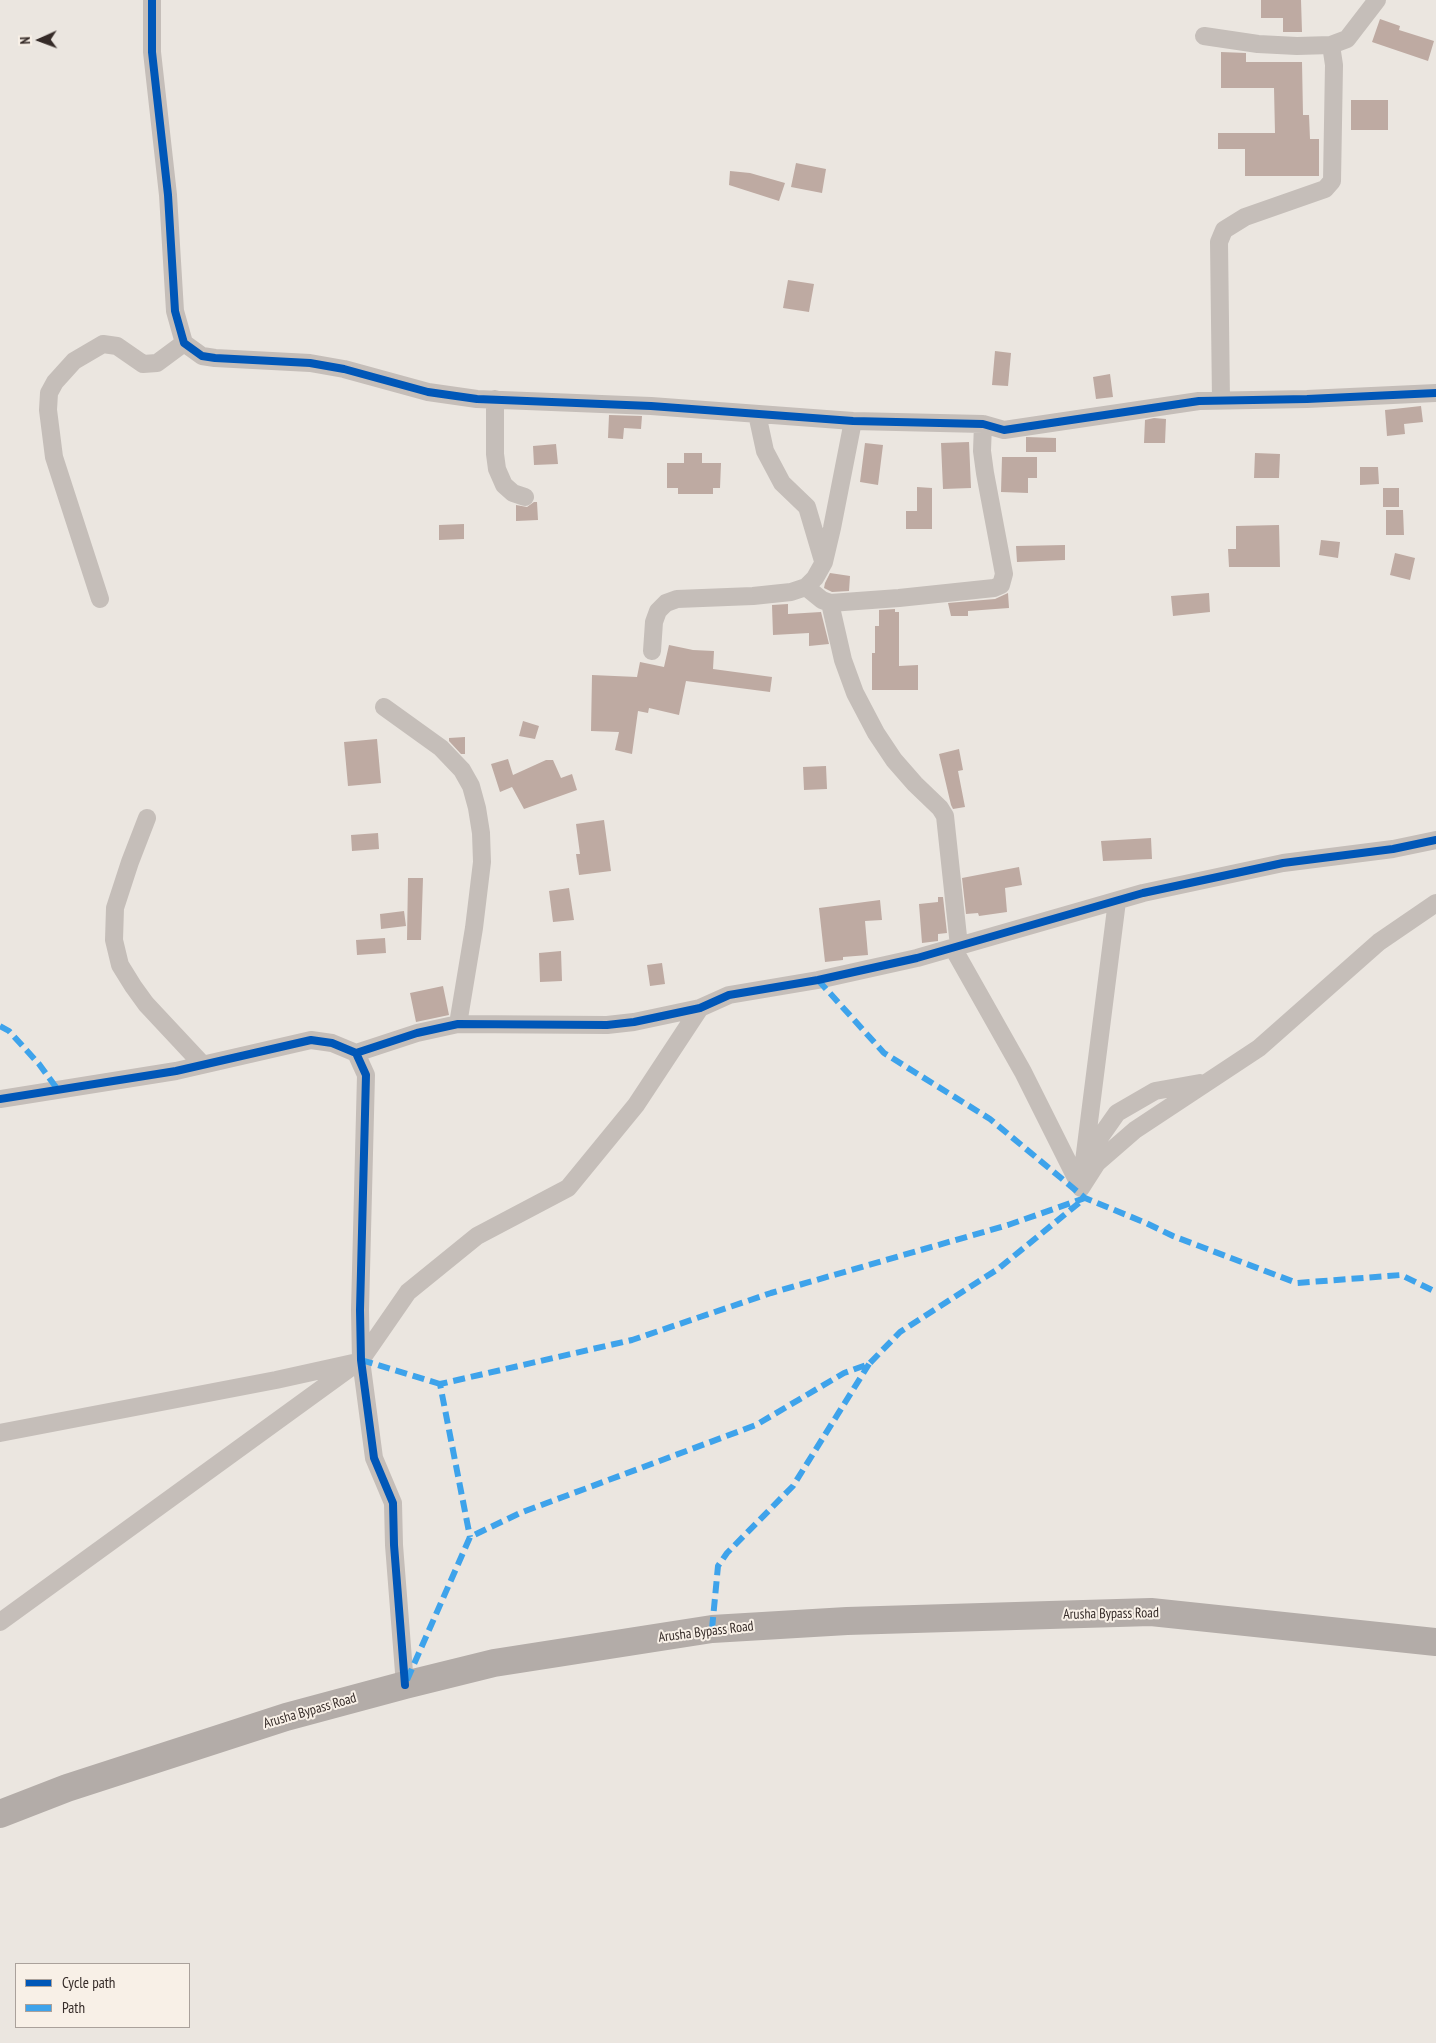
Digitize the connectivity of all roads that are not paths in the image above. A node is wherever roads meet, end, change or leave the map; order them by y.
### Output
1 (152, 0) edge
2 (1377, 0) edge
3 (1204, 36) dead end
4 (1332, 45) junction
5 (184, 343) junction
6 (1436, 394) edge
7 (495, 399) junction
8 (1221, 400) junction
9 (757, 414) junction
10 (853, 422) junction
11 (983, 424) junction
12 (525, 497) dead end
13 (824, 562) junction
14 (806, 587) junction
15 (100, 600) dead end
16 (830, 603) junction
17 (652, 651) dead end
18 (384, 707) dead end
19 (147, 818) dead end
20 (1436, 840) edge
21 (1117, 901) junction
22 (1436, 903) edge
23 (956, 947) junction
24 (700, 1008) junction
25 (458, 1024) junction
26 (356, 1054) junction
27 (203, 1065) junction
28 (1207, 1082) junction
29 (0, 1099) edge
30 (1081, 1188) junction
31 (361, 1360) junction
32 (0, 1433) edge
33 (0, 1622) edge
34 (1436, 1642) edge
35 (405, 1684) junction
36 (0, 1814) edge

1 - 5 street
2 - 4 street
3 - 4 street
4 - 8 street
5 - 7 street
5 - 15 street
6 - 8 street
7 - 9 street
7 - 12 street
8 - 11 street
9 - 10 street
9 - 13 street
10 - 11 street
10 - 13 street
11 - 16 street
13 - 14 street
14 - 16 street
14 - 17 street
16 - 23 street
18 - 25 street
19 - 27 street
20 - 21 street
21 - 23 street
21 - 30 street
22 - 28 street
23 - 24 street
23 - 30 street
24 - 25 street
24 - 31 street
25 - 26 street
26 - 27 street
26 - 31 street
27 - 29 street
28 - 30 street
28 - 30 street
31 - 32 street
31 - 33 street
31 - 35 street
34 - 35 main road, Arusha Bypass Road
35 - 36 main road, Arusha Bypass Road

